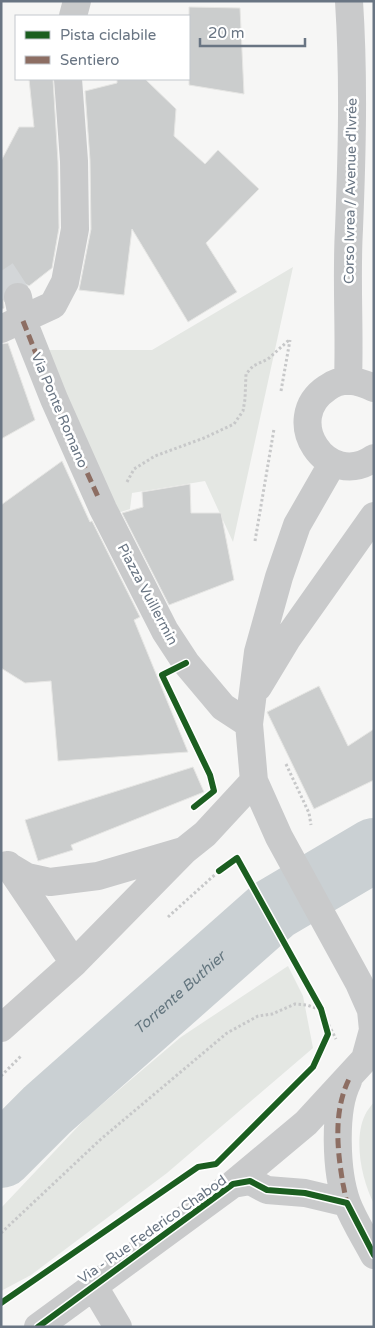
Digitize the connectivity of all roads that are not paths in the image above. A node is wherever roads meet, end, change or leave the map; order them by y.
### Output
1 (77, 1) edge
2 (349, 1) edge
3 (73, 15) edge
4 (68, 80) edge
5 (14, 316) edge
6 (361, 384) edge
7 (374, 458) edge
8 (332, 464) junction
9 (101, 504) joint
10 (374, 516) edge
11 (252, 697) junction
12 (249, 724) junction
13 (254, 781) junction
14 (185, 850) junction
15 (4, 860) edge
16 (74, 964) junction
17 (372, 1008) edge
18 (1, 1028) edge
19 (363, 1064) edge
20 (233, 1184) junction
21 (347, 1203) junction
22 (374, 1255) edge
23 (93, 1285) junction
24 (38, 1327) edge
25 (118, 1327) edge

1 - 3 street
2 - 6 street, Corso Ivrea / Avenue d'Ivrée
4 - 5 street
5 - 9 street, Via Ponte Romano
6 - 8 street
7 - 8 street
8 - 11 street
9 - 12 street, Piazza Vuillermin
10 - 11 street
11 - 12 street
12 - 13 street
13 - 14 street
13 - 17 street
14 - 15 street
14 - 16 street
15 - 16 street
16 - 18 street
17 - 19 street
19 - 20 street, Via - Rue Federico Chabod
19 - 21 street
20 - 21 street, Via - Rue Federico Chabod
20 - 23 street, Via - Rue Federico Chabod
21 - 22 street
23 - 24 street, Via - Rue Federico Chabod
23 - 25 street

